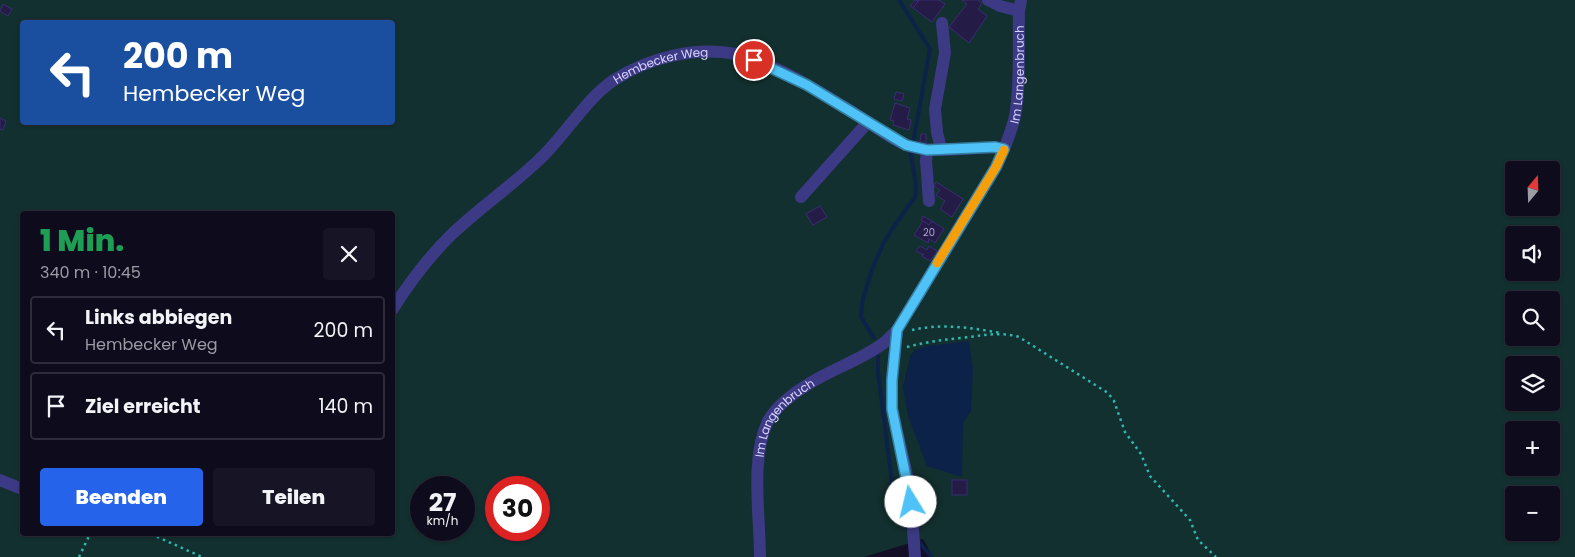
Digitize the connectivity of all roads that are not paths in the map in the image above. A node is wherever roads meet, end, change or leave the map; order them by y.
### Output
1 (988, 0) edge
2 (1020, 5) edge
3 (942, 23) dead end
4 (868, 122) junction
5 (917, 148) junction
6 (941, 149) junction
7 (1004, 149) junction
8 (800, 197) dead end
9 (929, 201) dead end
10 (395, 306) edge
11 (902, 331) junction
12 (0, 480) edge
13 (20, 488) edge
14 (760, 557) edge
15 (914, 557) edge

1 - 2 street
2 - 7 street, Im Langenbruch
3 - 6 street
4 - 5 street, Hembecker Weg
4 - 8 street
4 - 10 street, Hembecker Weg
5 - 6 street
5 - 9 street
6 - 7 street
7 - 11 street, Im Langenbruch
11 - 14 street, Im Langenbruch
11 - 15 street, Im Langenbruch
12 - 13 street

